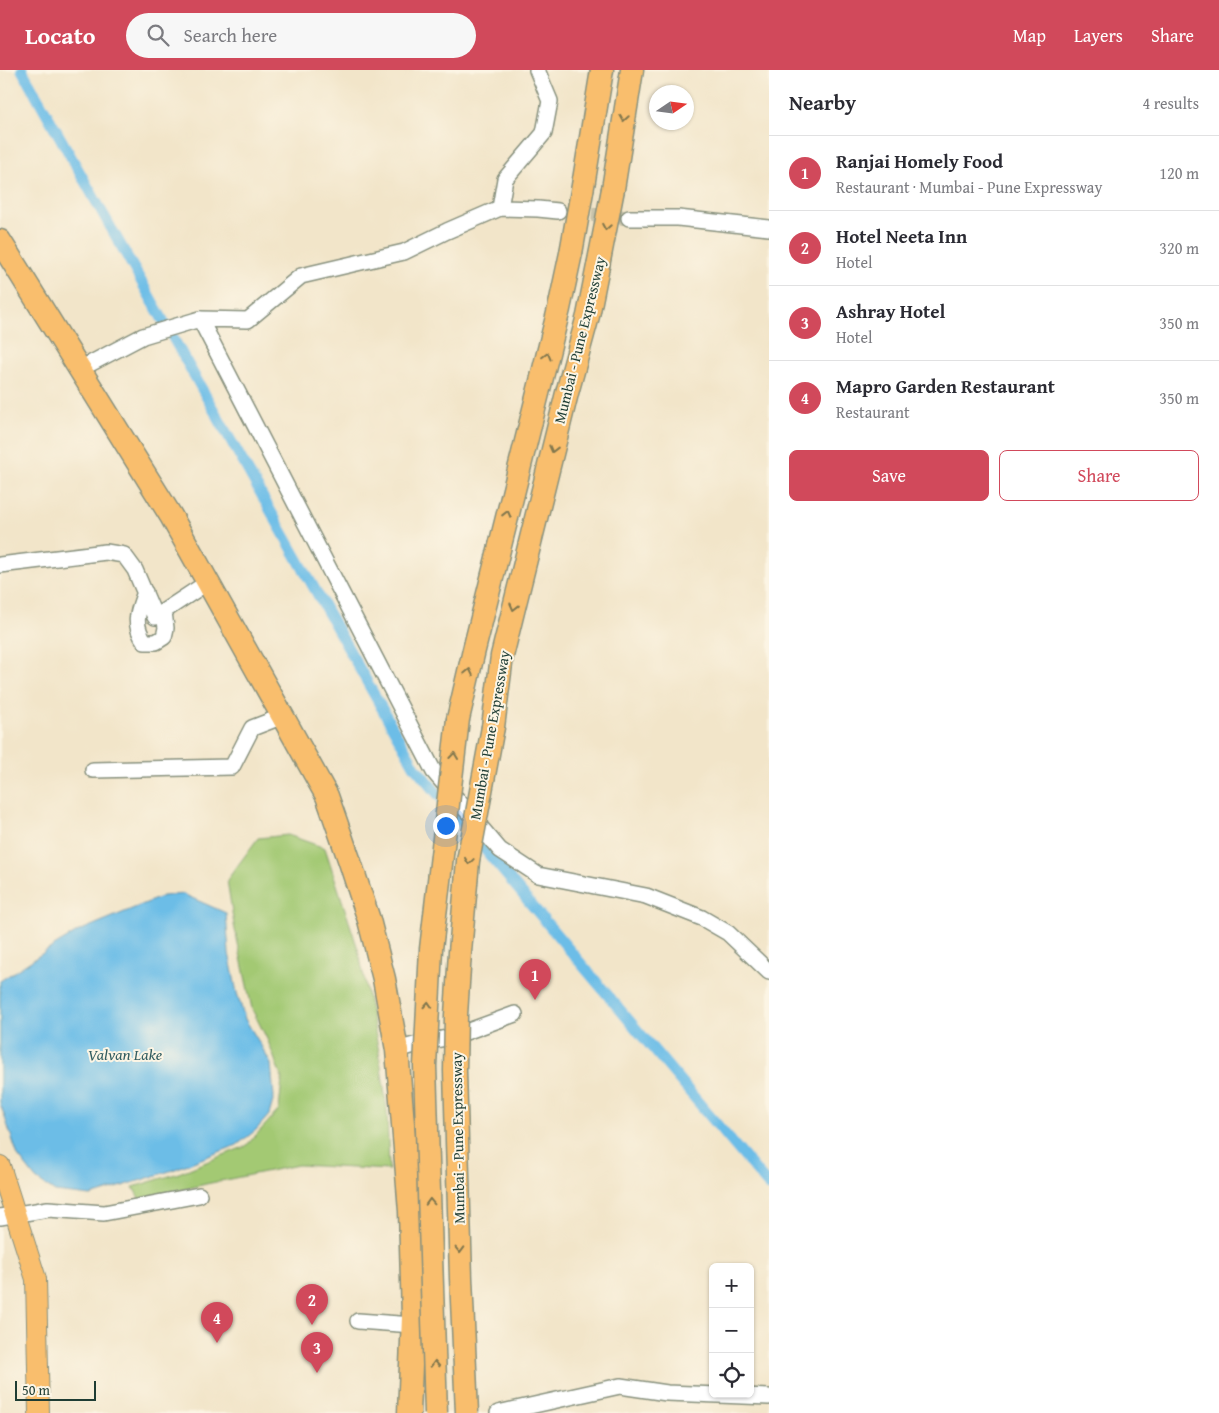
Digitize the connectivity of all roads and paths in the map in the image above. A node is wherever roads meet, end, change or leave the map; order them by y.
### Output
1 (537, 70) edge
2 (602, 70) edge
3 (632, 70) edge
4 (500, 208) junction
5 (558, 211) tunnel mouth
6 (629, 218) tunnel mouth
7 (769, 228) edge
8 (0, 241) edge
9 (200, 319) junction
10 (80, 369) junction
11 (0, 565) edge
12 (208, 582) junction
13 (144, 592) junction
14 (164, 612) junction
15 (283, 716) junction
16 (93, 770) dead end
17 (769, 972) edge
18 (515, 1014) dead end
19 (397, 1050) junction
20 (0, 1166) edge
21 (199, 1194) dead end
22 (8, 1215) edge
23 (358, 1321) dead end
24 (413, 1325) junction
25 (769, 1396) edge
26 (38, 1413) edge
27 (409, 1413) edge
28 (436, 1413) edge
29 (467, 1413) edge
30 (498, 1413) edge

1 - 4 street
28 -> 2 highway, Mumbai - Pune Expressway, bridge
3 -> 29 highway, Mumbai - Pune Expressway, bridge
4 - 5 street
4 - 9 street
6 - 7 street
8 - 10 highway
9 - 10 street
9 - 17 street
10 - 12 highway
11 - 13 street
12 - 14 street
12 - 15 highway
13 - 14 street
13 - 14 street
15 - 16 street
15 - 19 highway
18 - 19 street
19 - 24 highway
20 - 22 main road
21 - 22 street
22 - 26 main road
23 - 24 street
24 - 27 highway
25 - 30 street

